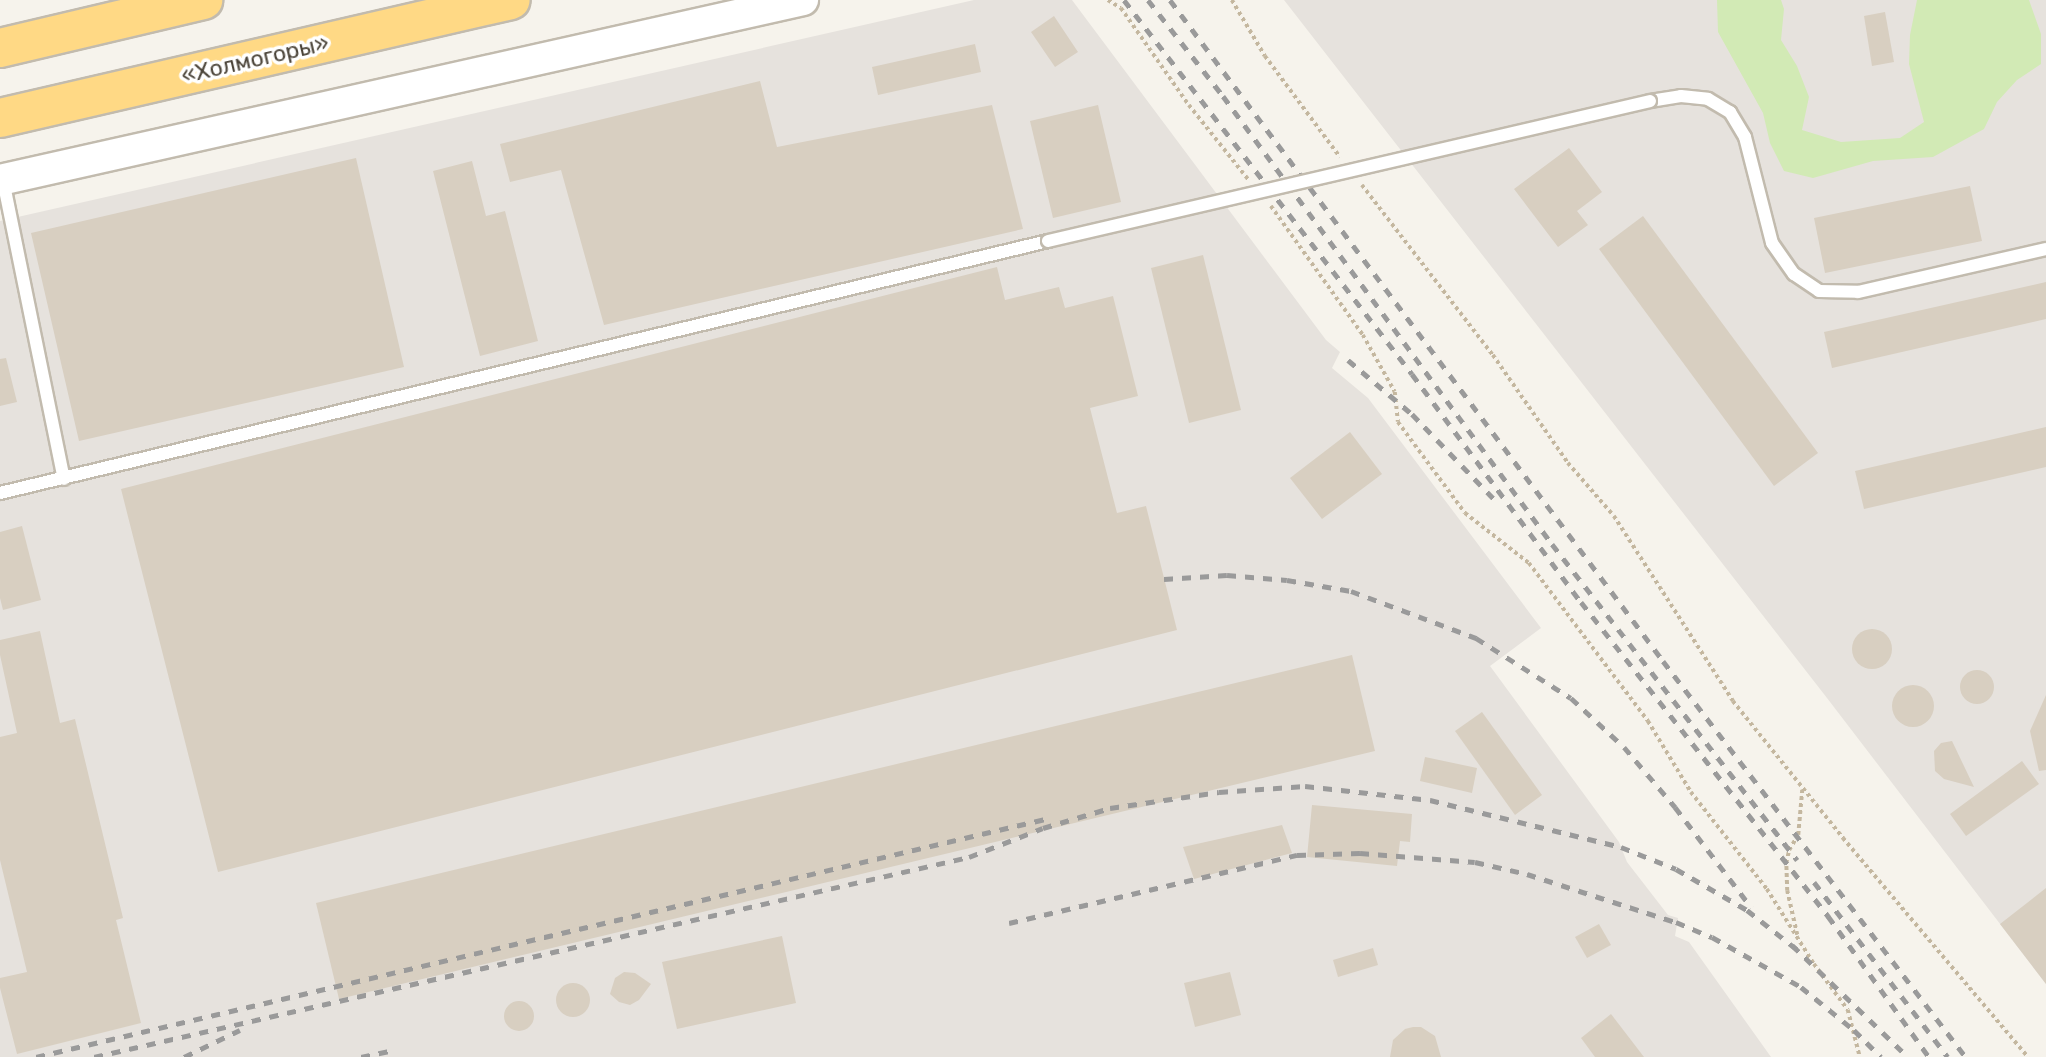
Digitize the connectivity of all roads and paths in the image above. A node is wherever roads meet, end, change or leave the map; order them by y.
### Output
1 (203, 0) edge
2 (511, 0) edge
3 (803, 0) edge
4 (1108, 0) edge
5 (1232, 0) edge
6 (0, 48) edge
7 (0, 118) edge
8 (1344, 163) dead end
9 (2, 180) edge
10 (1251, 183) dead end
11 (1361, 184) dead end
12 (1267, 202) dead end
13 (2046, 250) edge
14 (64, 478) junction
15 (0, 494) edge
16 (1802, 788) junction
17 (1798, 940) junction
18 (1860, 1057) edge
19 (2028, 1057) edge

1 - 6 highway
2 - 7 highway, «Холмогоры»
3 - 9 street
4 - 10 path
5 - 8 path
9 - 14 lane
11 - 16 path
12 - 17 path
13 - 14 lane, bridge
14 - 15 lane
16 - 17 path
16 - 19 path
17 - 18 path

